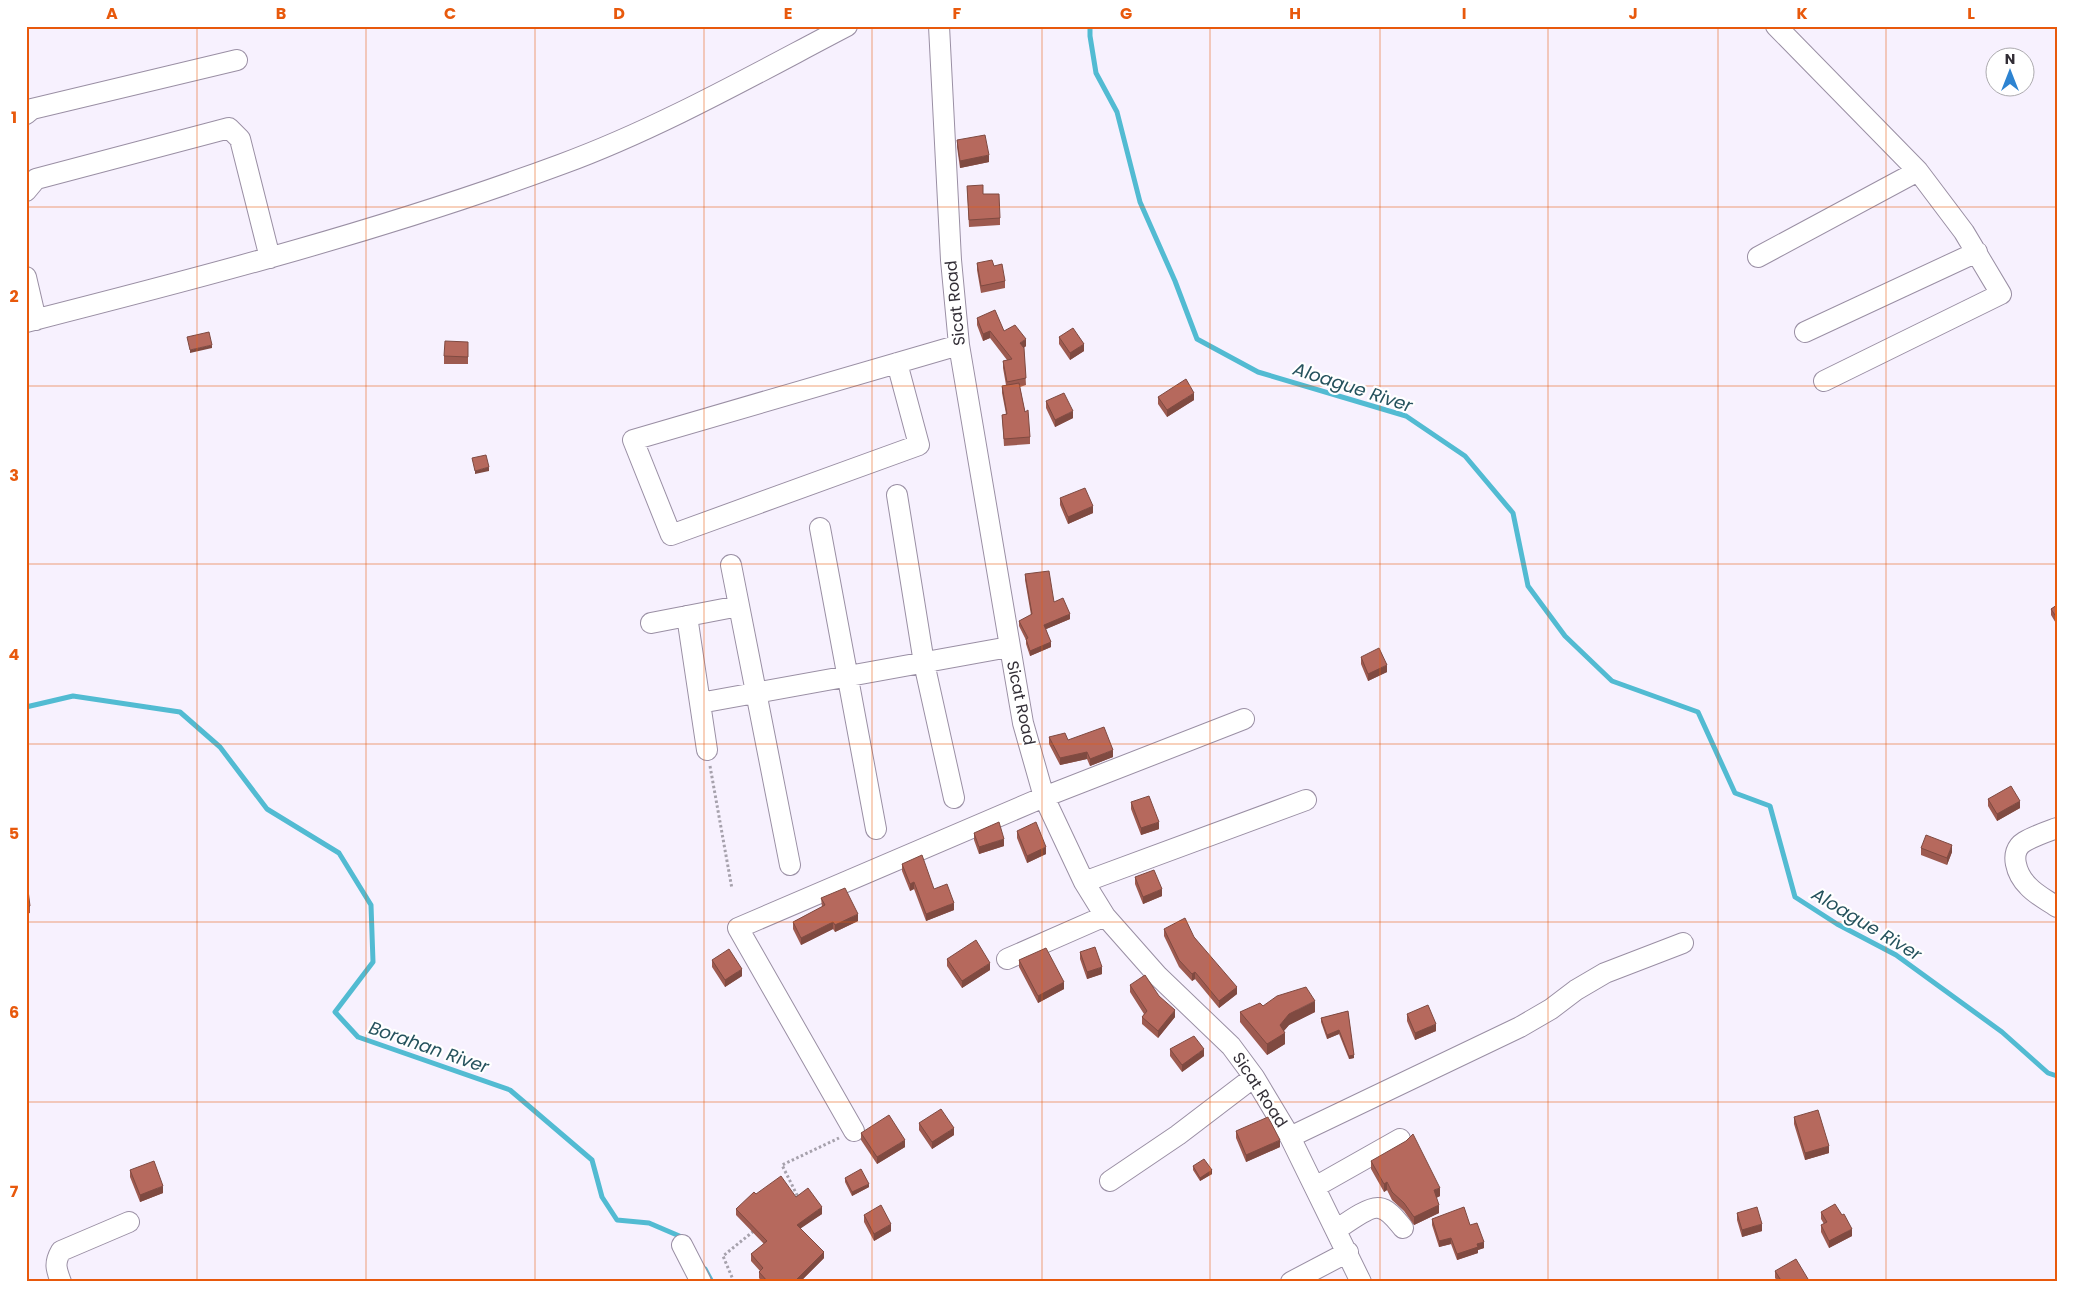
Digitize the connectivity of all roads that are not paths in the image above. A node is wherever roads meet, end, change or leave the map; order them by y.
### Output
1 (848, 26) edge
2 (939, 26) edge
3 (1776, 26) edge
4 (237, 60) dead end
5 (26, 114) edge
6 (1918, 171) junction
7 (26, 191) edge
8 (1977, 252) junction
9 (1758, 257) dead end
10 (270, 258) junction
11 (26, 277) edge
12 (31, 321) edge
13 (1804, 332) dead end
14 (959, 345) junction
15 (897, 363) junction
16 (1824, 381) dead end
17 (897, 495) dead end
18 (820, 528) dead end
19 (731, 565) dead end
20 (739, 606) junction
21 (687, 616) junction
22 (651, 623) dead end
23 (1009, 647) junction
24 (924, 663) junction
25 (847, 676) junction
26 (756, 693) junction
27 (700, 703) junction
28 (1244, 719) dead end
29 (707, 750) road end
30 (1044, 797) junction
31 (954, 798) dead end
32 (1306, 800) dead end
33 (2057, 828) edge
34 (876, 830) dead end
35 (790, 865) dead end
36 (1084, 882) junction
37 (2057, 907) edge
38 (1105, 916) junction
39 (1683, 943) dead end
40 (1008, 959) dead end
41 (1254, 1077) junction
42 (854, 1131) road end
43 (1290, 1137) junction
44 (1400, 1139) dead end
45 (1110, 1181) dead end
46 (1315, 1187) junction
47 (128, 1222) dead end
48 (1403, 1228) dead end
49 (1336, 1230) junction
50 (682, 1245) dead end
51 (1348, 1252) junction
52 (61, 1282) edge
53 (701, 1282) edge
54 (1292, 1282) edge
55 (1361, 1282) edge

1 - 10 street
2 - 14 street, Sicat Road
3 - 6 street
4 - 5 street
6 - 8 street
6 - 9 street
7 - 10 street
8 - 13 street
8 - 16 street
10 - 12 street
11 - 12 street
14 - 15 street
14 - 23 street, Sicat Road
15 - 15 street
17 - 24 street
18 - 25 street
19 - 20 street
20 - 21 street
20 - 26 street
21 - 22 street
21 - 27 street
23 - 24 street
23 - 30 street, Sicat Road
24 - 25 street
24 - 31 street
25 - 26 street
25 - 34 street
26 - 27 street
26 - 35 street
27 - 29 street
28 - 30 street
30 - 36 street, Sicat Road
30 - 42 street
32 - 36 street
33 - 37 street
36 - 38 street, Sicat Road
38 - 40 street
38 - 41 street, Sicat Road
39 - 43 street
41 - 43 street, Sicat Road
41 - 45 street
43 - 46 street, Sicat Road
44 - 46 street
46 - 49 street, Sicat Road
47 - 52 street
48 - 49 street
49 - 51 street, Sicat Road
50 - 53 street
51 - 54 street
51 - 55 street, Sicat Road

